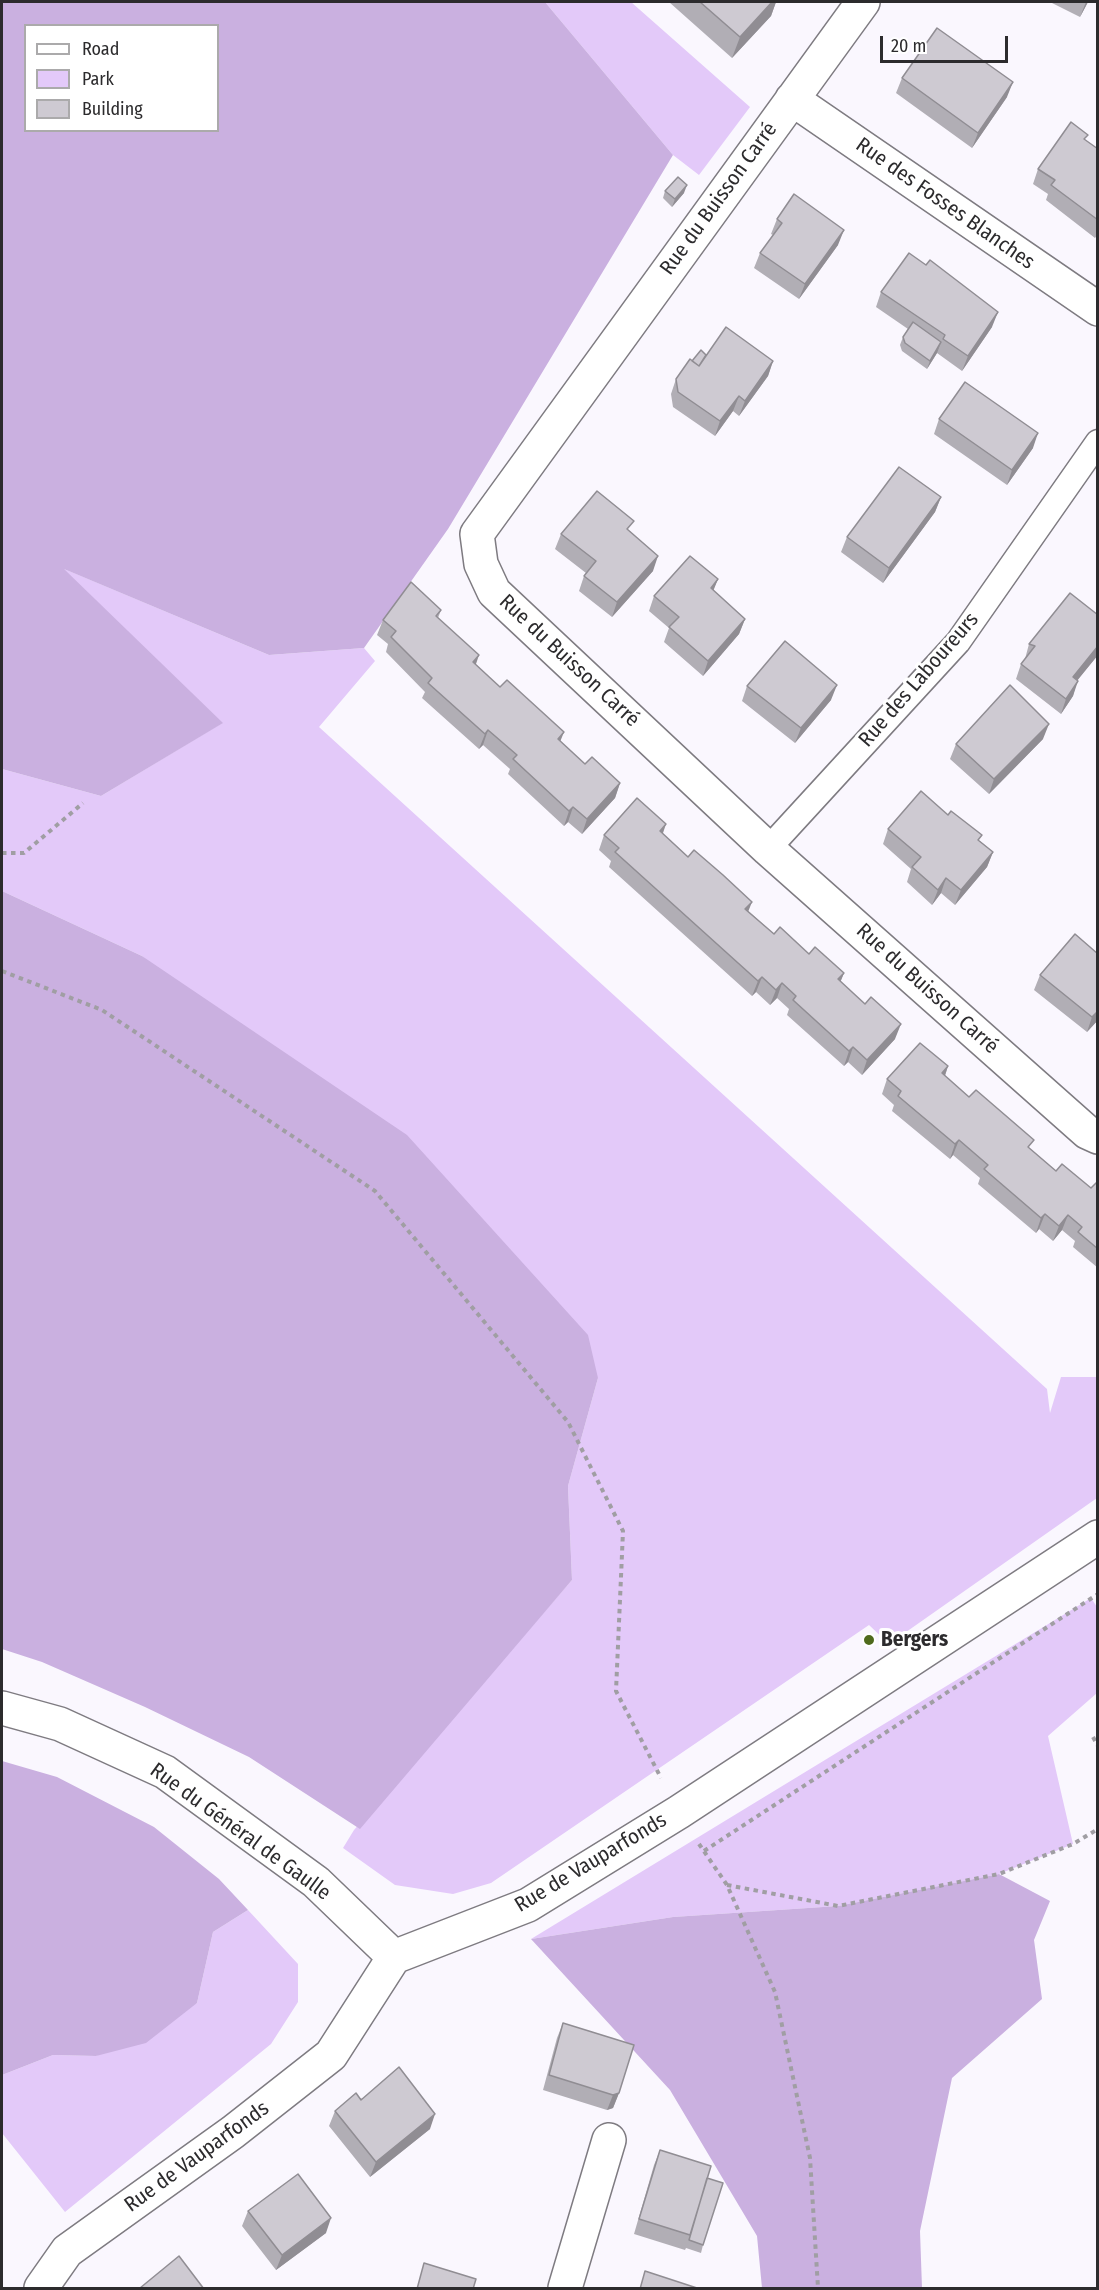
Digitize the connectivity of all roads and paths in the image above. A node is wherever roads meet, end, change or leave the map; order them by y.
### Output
1 (863, 2) edge
2 (792, 99) junction
3 (1098, 309) edge
4 (1098, 442) edge
5 (83, 803) dead end
6 (768, 849) junction
7 (2, 853) edge
8 (2, 971) edge
9 (1094, 1130) edge
10 (1098, 1537) edge
11 (1098, 1594) edge
12 (2, 1708) edge
13 (1093, 1737) dead end
14 (1098, 1746) edge
15 (679, 1812) junction
16 (1098, 1829) edge
17 (704, 1851) junction
18 (726, 1885) junction
19 (394, 1957) junction
20 (609, 2140) dead end
21 (41, 2289) edge
22 (565, 2289) edge
23 (818, 2289) edge

1 - 2 street, Rue du Buisson Carré
2 - 3 street, Rue des Fosses Blanches
2 - 6 street, Rue du Buisson Carré
4 - 6 lane, Rue des Laboureurs
5 - 7 path
6 - 9 street, Rue du Buisson Carré
8 - 15 path
10 - 15 street, Rue de Vauparfonds
11 - 17 path
12 - 19 street, Rue du Général de Gaulle
13 - 14 path
15 - 17 path
15 - 19 street, Rue de Vauparfonds
16 - 18 path
17 - 18 path
18 - 23 path
19 - 21 street, Rue de Vauparfonds
20 - 22 street

